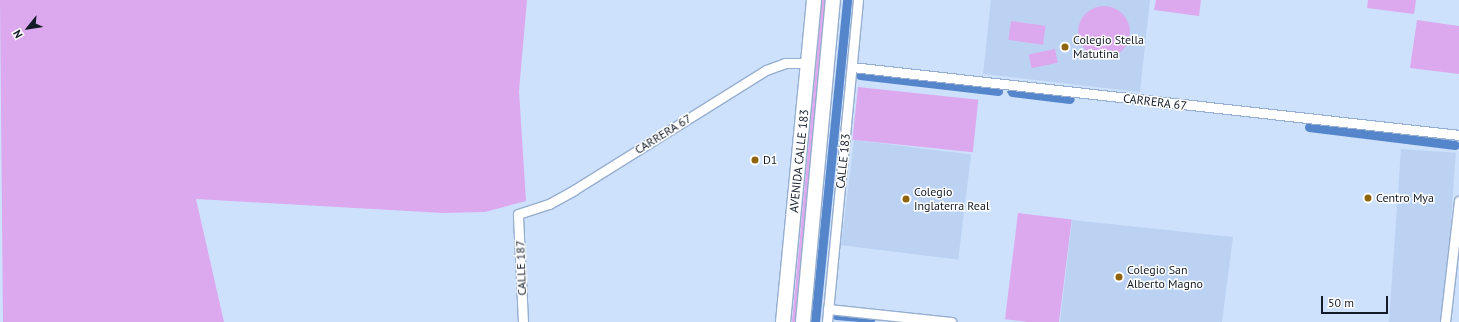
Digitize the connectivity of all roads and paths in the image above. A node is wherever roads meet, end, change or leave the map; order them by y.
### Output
1 (814, 0) edge
2 (833, 0) edge
3 (858, 0) edge
4 (809, 63) junction
5 (852, 67) junction
6 (1459, 135) edge
7 (1459, 201) edge
8 (518, 214) joint
9 (828, 309) junction
10 (523, 322) edge
11 (783, 322) edge
12 (803, 322) edge
13 (826, 322) edge
14 (950, 322) edge
15 (1446, 322) edge

1 - 4 main road, AVENIDA CALLE 183
2 - 12 main road, AVENIDA CALLE 183
3 - 5 street, CALLE 183
4 - 8 street, CARRERA 67
4 - 11 main road, AVENIDA CALLE 183
5 - 6 street, CARRERA 67
5 - 9 street, CALLE 183
7 - 15 street
8 - 10 street, CALLE 187
9 - 13 street, CALLE 183
9 - 14 street

